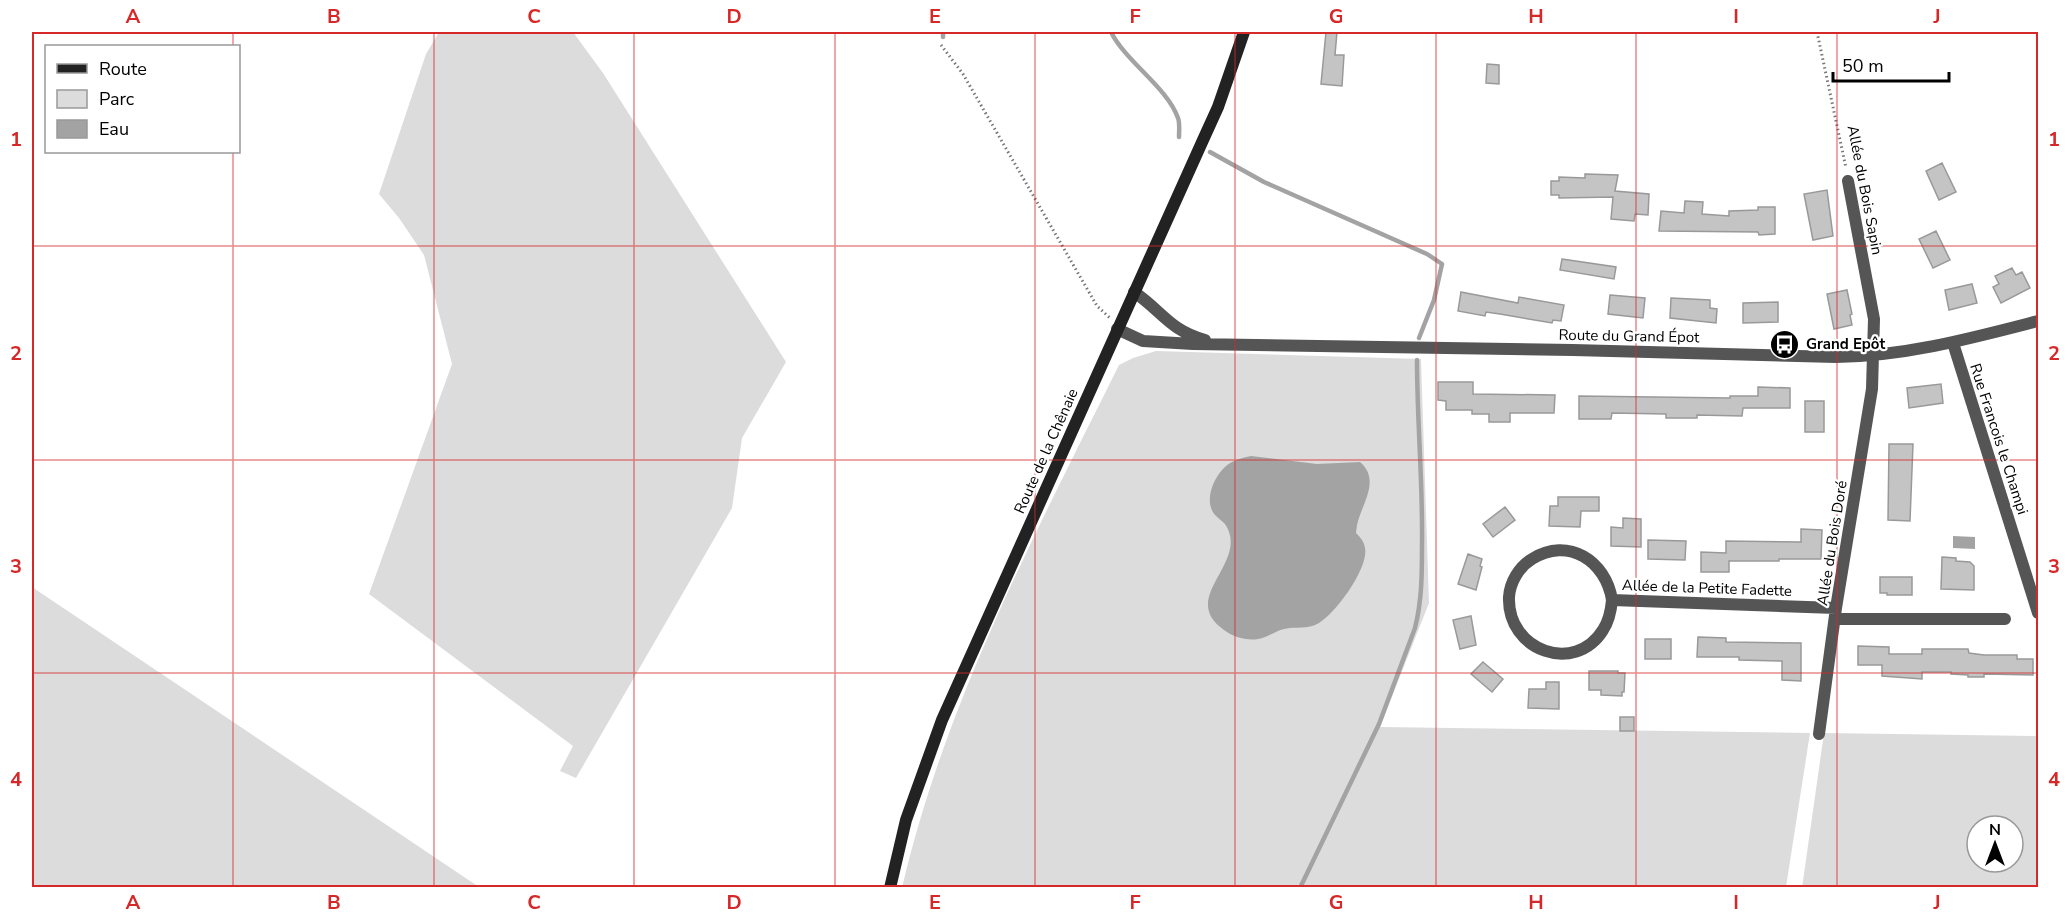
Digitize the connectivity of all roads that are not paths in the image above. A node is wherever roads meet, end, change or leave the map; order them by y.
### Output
1 (1244, 32) edge
2 (1848, 181) road end
3 (1134, 292) junction
4 (2038, 321) edge
5 (1118, 326) junction
6 (1215, 343) junction
7 (1953, 343) junction
8 (1874, 356) junction
9 (1612, 600) junction
10 (2038, 613) edge
11 (1836, 614) junction
12 (2006, 619) dead end
13 (1819, 734) dead end
14 (890, 888) edge

1 - 3 main road, Route de la Chênaie
2 - 8 street, Allée du Bois Sapin
3 - 5 main road, Route de la Chênaie
3 - 6 street, Route du Grand Épot
4 - 7 street, Route du Grand Épot
5 - 6 street, Route du Grand Épot
5 - 14 main road, Route de la Chênaie
6 - 8 street, Route du Grand Épot
7 - 8 street, Route du Grand Épot
7 - 10 street, Rue Francois le Champi
8 - 11 street, Allée du Bois Doré
9 - 9 street, Allée de la Petite Fadette
9 - 11 street, Allée de la Petite Fadette
11 - 12 street, Allée de la Petite Fadette
11 - 13 street, Allée du Bois Doré

